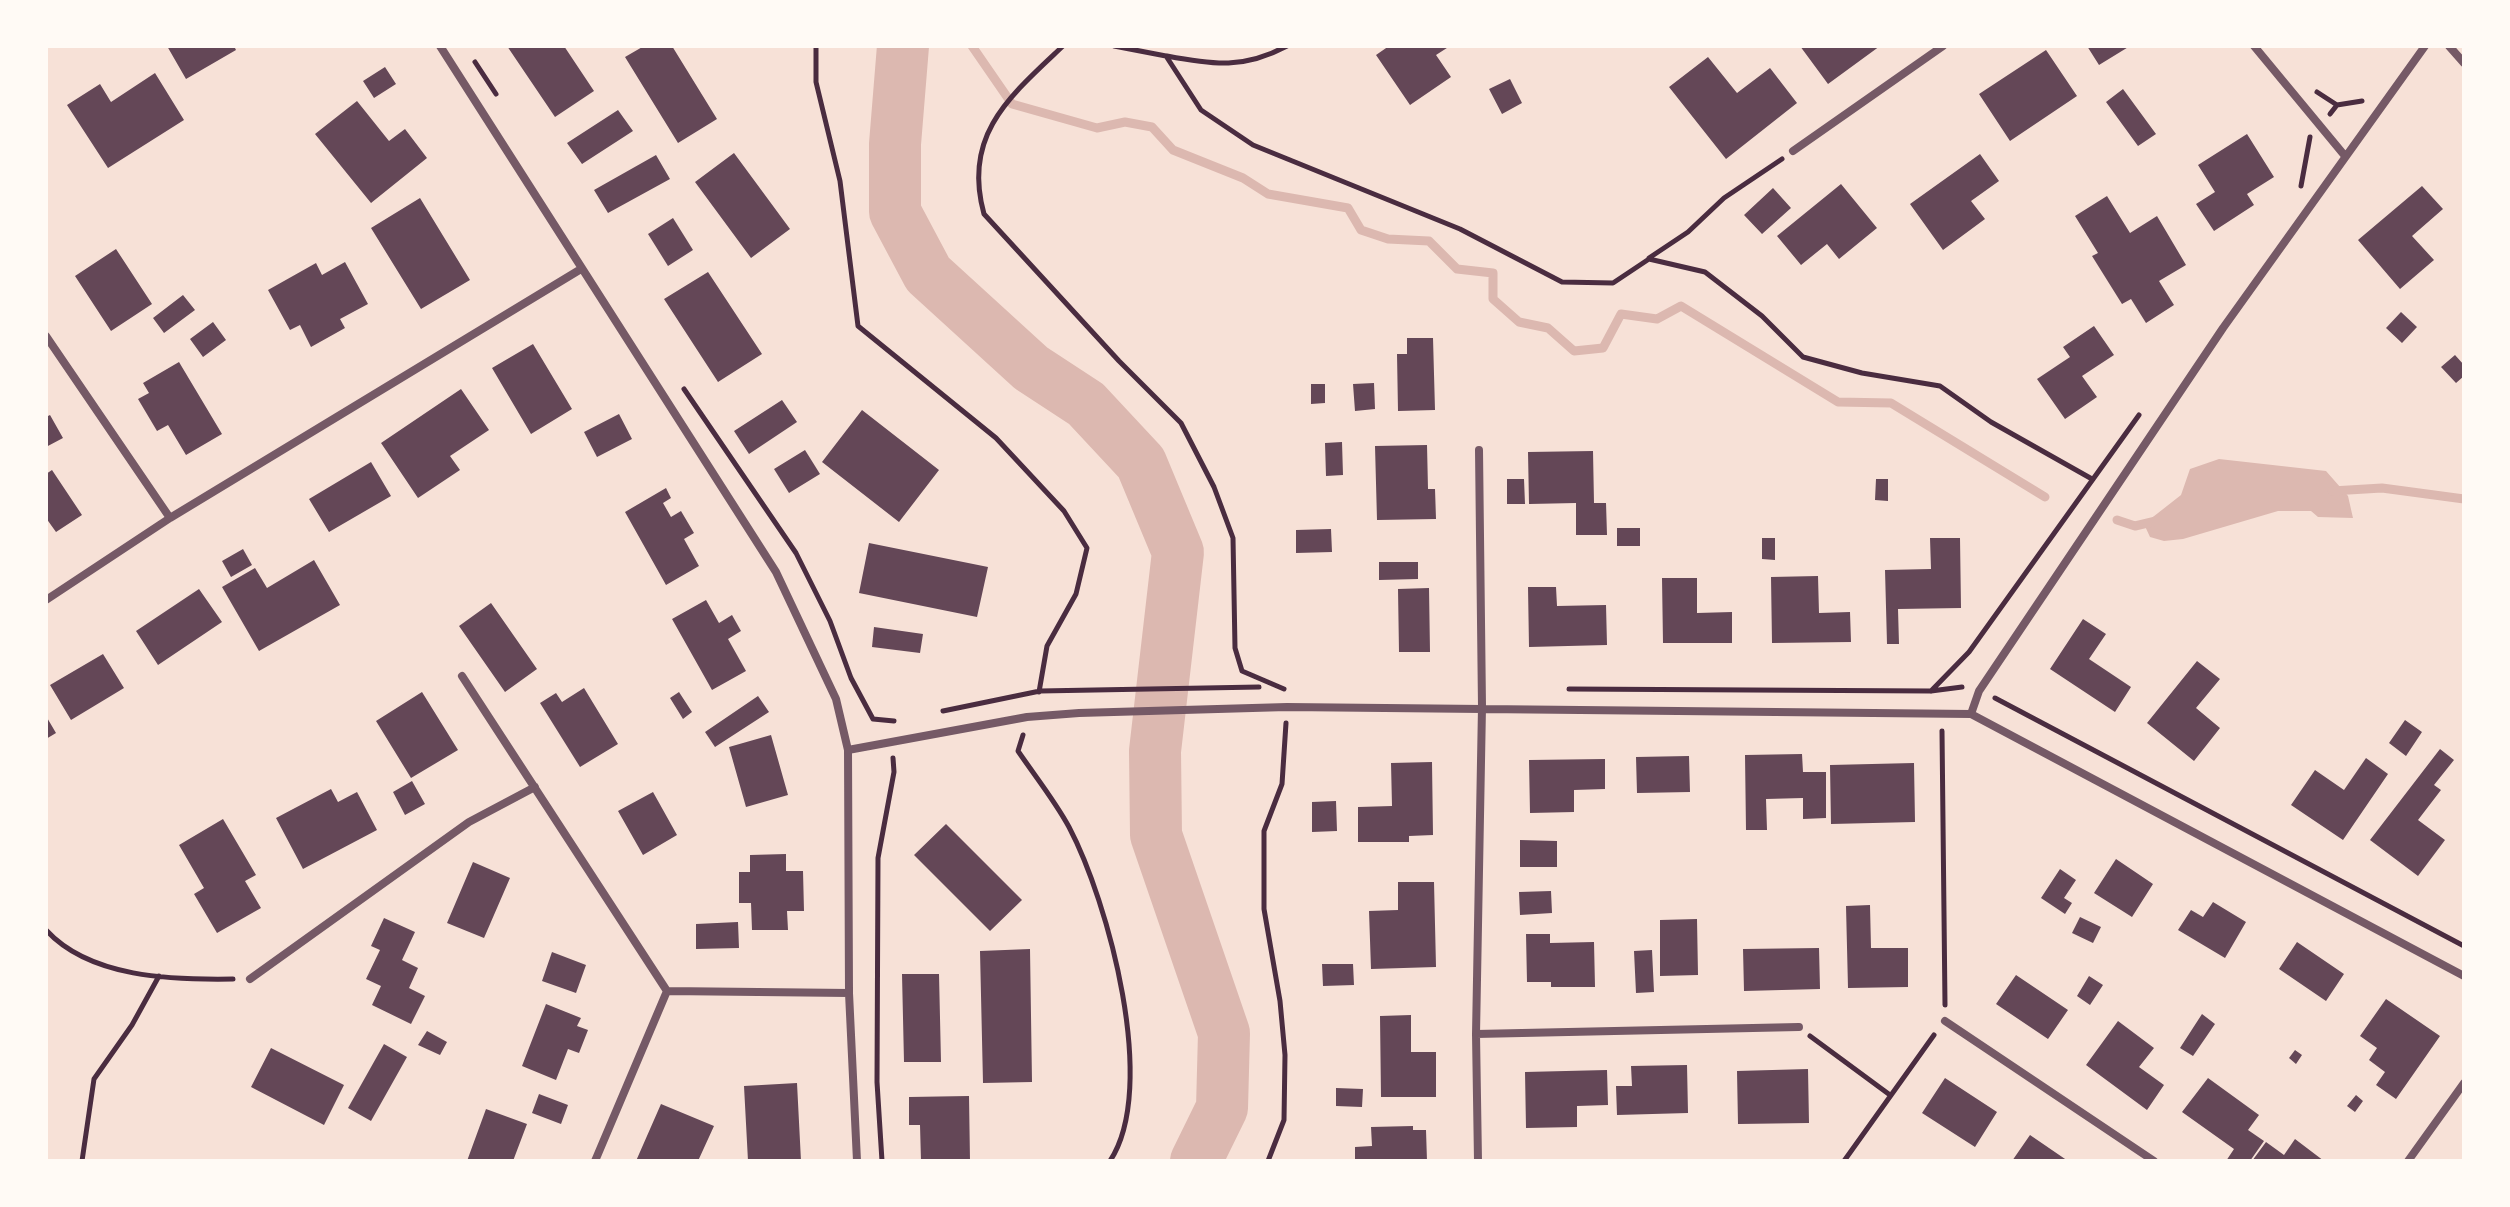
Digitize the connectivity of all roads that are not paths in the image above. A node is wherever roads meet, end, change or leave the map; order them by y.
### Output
1 (440, 46) edge
2 (1943, 46) edge
3 (2254, 46) edge
4 (2425, 46) edge
5 (2449, 46) edge
6 (2464, 63) edge
7 (1793, 151) road end
8 (2345, 156) junction
9 (581, 269) junction
10 (46, 336) edge
11 (1479, 450) dead end
12 (170, 518) junction
13 (46, 600) edge
14 (462, 676) dead end
15 (1482, 707) junction
16 (1971, 714) junction
17 (848, 750) junction
18 (535, 787) junction
19 (2464, 976) edge
20 (250, 979) road end
21 (667, 991) junction
22 (849, 993) junction
23 (1945, 1021) road end
24 (1799, 1027) road end
25 (1476, 1034) junction
26 (2464, 1083) edge
27 (595, 1161) edge
28 (857, 1161) edge
29 (1478, 1161) edge
30 (2154, 1161) edge
31 (2408, 1161) edge

1 - 9 street
2 - 7 street
3 - 8 street
4 - 8 street
5 - 6 street
8 - 16 street
9 - 12 street
9 - 17 street
10 - 12 street
11 - 15 street
12 - 13 street
14 - 18 street
15 - 16 street
15 - 17 street
15 - 25 street
16 - 19 street
17 - 22 street
18 - 20 street
18 - 21 street
21 - 22 street
21 - 27 street
22 - 28 street
23 - 30 street
24 - 25 street
25 - 29 street
26 - 31 street

